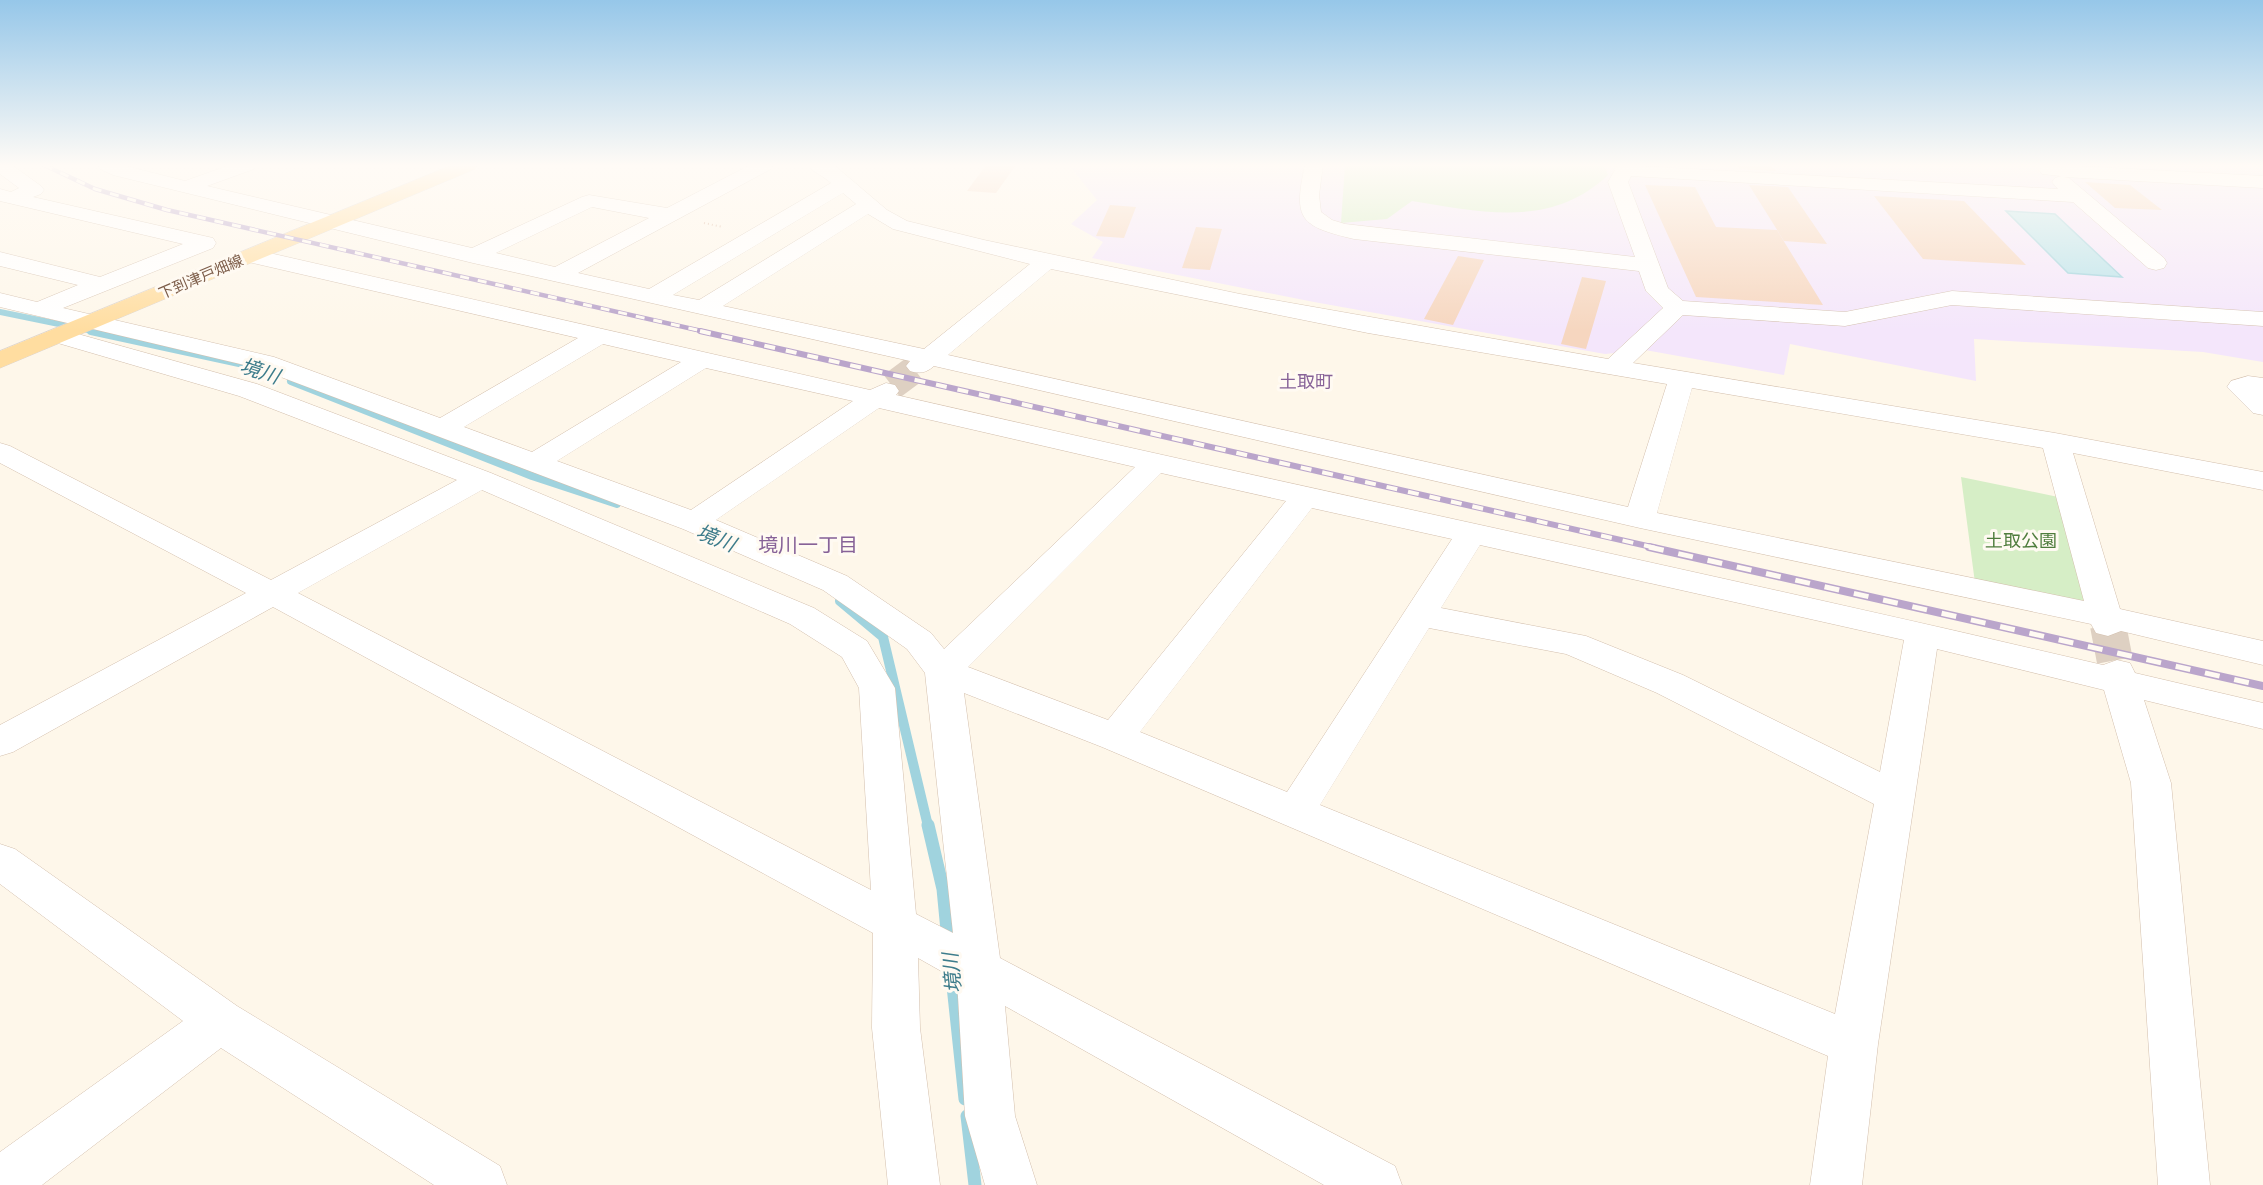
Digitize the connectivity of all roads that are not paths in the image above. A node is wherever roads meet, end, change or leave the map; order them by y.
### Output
1 (104, 220) edge
2 (331, 220) edge
3 (548, 220) edge
4 (659, 220) edge
5 (782, 220) edge
6 (844, 220) edge
7 (891, 220) edge
8 (1317, 220) edge
9 (1631, 220) edge
10 (2106, 220) edge
11 (334, 221) junction
12 (252, 256) junction
13 (473, 256) junction
14 (0, 259) edge
15 (1045, 263) junction
16 (2156, 263) dead end
17 (1647, 265) junction
18 (557, 275) junction
19 (101, 284) junction
20 (651, 297) junction
21 (0, 300) edge
22 (704, 308) junction
23 (1677, 308) junction
24 (39, 309) junction
25 (2263, 319) edge
26 (0, 322) edge
27 (93, 322) junction
28 (60, 336) junction
29 (599, 336) junction
30 (0, 360) edge
31 (700, 360) junction
32 (924, 362) junction
33 (1613, 368) junction
34 (1681, 380) junction
35 (2263, 386) edge
36 (883, 393) junction
37 (2263, 407) edge
38 (444, 427) junction
39 (2055, 441) junction
40 (0, 452) edge
41 (535, 462) junction
42 (1155, 463) junction
43 (481, 479) junction
44 (2263, 481) edge
45 (1305, 497) junction
46 (1640, 519) junction
47 (694, 522) junction
48 (1471, 534) junction
49 (272, 592) junction
50 (1420, 615) junction
51 (2107, 620) junction
52 (1922, 634) junction
53 (2263, 653) edge
54 (943, 671) junction
55 (2118, 677) junction
56 (2263, 716) edge
57 (1115, 737) junction
58 (0, 742) edge
59 (1894, 796) junction
60 (1295, 812) junction
61 (0, 861) edge
62 (903, 927) junction
63 (979, 967) junction
64 (220, 1021) junction
65 (1854, 1044) junction
66 (0, 1184) edge
67 (482, 1185) edge
68 (914, 1185) edge
69 (1011, 1185) edge
70 (1376, 1185) edge
71 (1836, 1185) edge
72 (2184, 1185) edge

1 - 19 street
2 - 11 street
3 - 13 street
4 - 18 street
5 - 20 street
6 - 22 street
7 - 15 street
8 - 17 street
9 - 17 street
10 - 16 street
11 - 12 main road, 下到津戸畑線
11 - 13 street
12 - 27 main road, 下到津戸畑線
12 - 29 street
13 - 18 street
14 - 19 street
15 - 32 street
15 - 33 street
17 - 23 street
18 - 20 street
19 - 24 street
20 - 22 street
21 - 24 street
22 - 32 street
23 - 25 street
23 - 33 street
24 - 27 street
26 - 28 street
27 - 28 main road, 下到津戸畑線
27 - 38 street
28 - 30 main road, 下到津戸畑線
28 - 43 street
29 - 31 street
29 - 38 street
31 - 36 street
31 - 41 street
32 - 46 street
33 - 34 street
34 - 39 street
34 - 46 street
35 - 37 street
36 - 42 street
36 - 47 street
38 - 41 street
39 - 44 street
39 - 51 street
40 - 49 street
41 - 47 street
42 - 45 street
42 - 54 street
43 - 49 street
43 - 62 street
45 - 48 street
45 - 57 street
46 - 51 street
47 - 54 street
48 - 50 street
48 - 52 street
49 - 58 street
49 - 62 street
50 - 59 street
50 - 60 street
51 - 53 street
52 - 55 street
52 - 59 street
54 - 57 street
54 - 63 street
55 - 56 street
55 - 72 street
57 - 60 street
59 - 65 street
60 - 65 street
61 - 64 street
62 - 63 street
62 - 68 street
63 - 69 street
63 - 70 street
64 - 66 street
64 - 67 street
65 - 71 street

